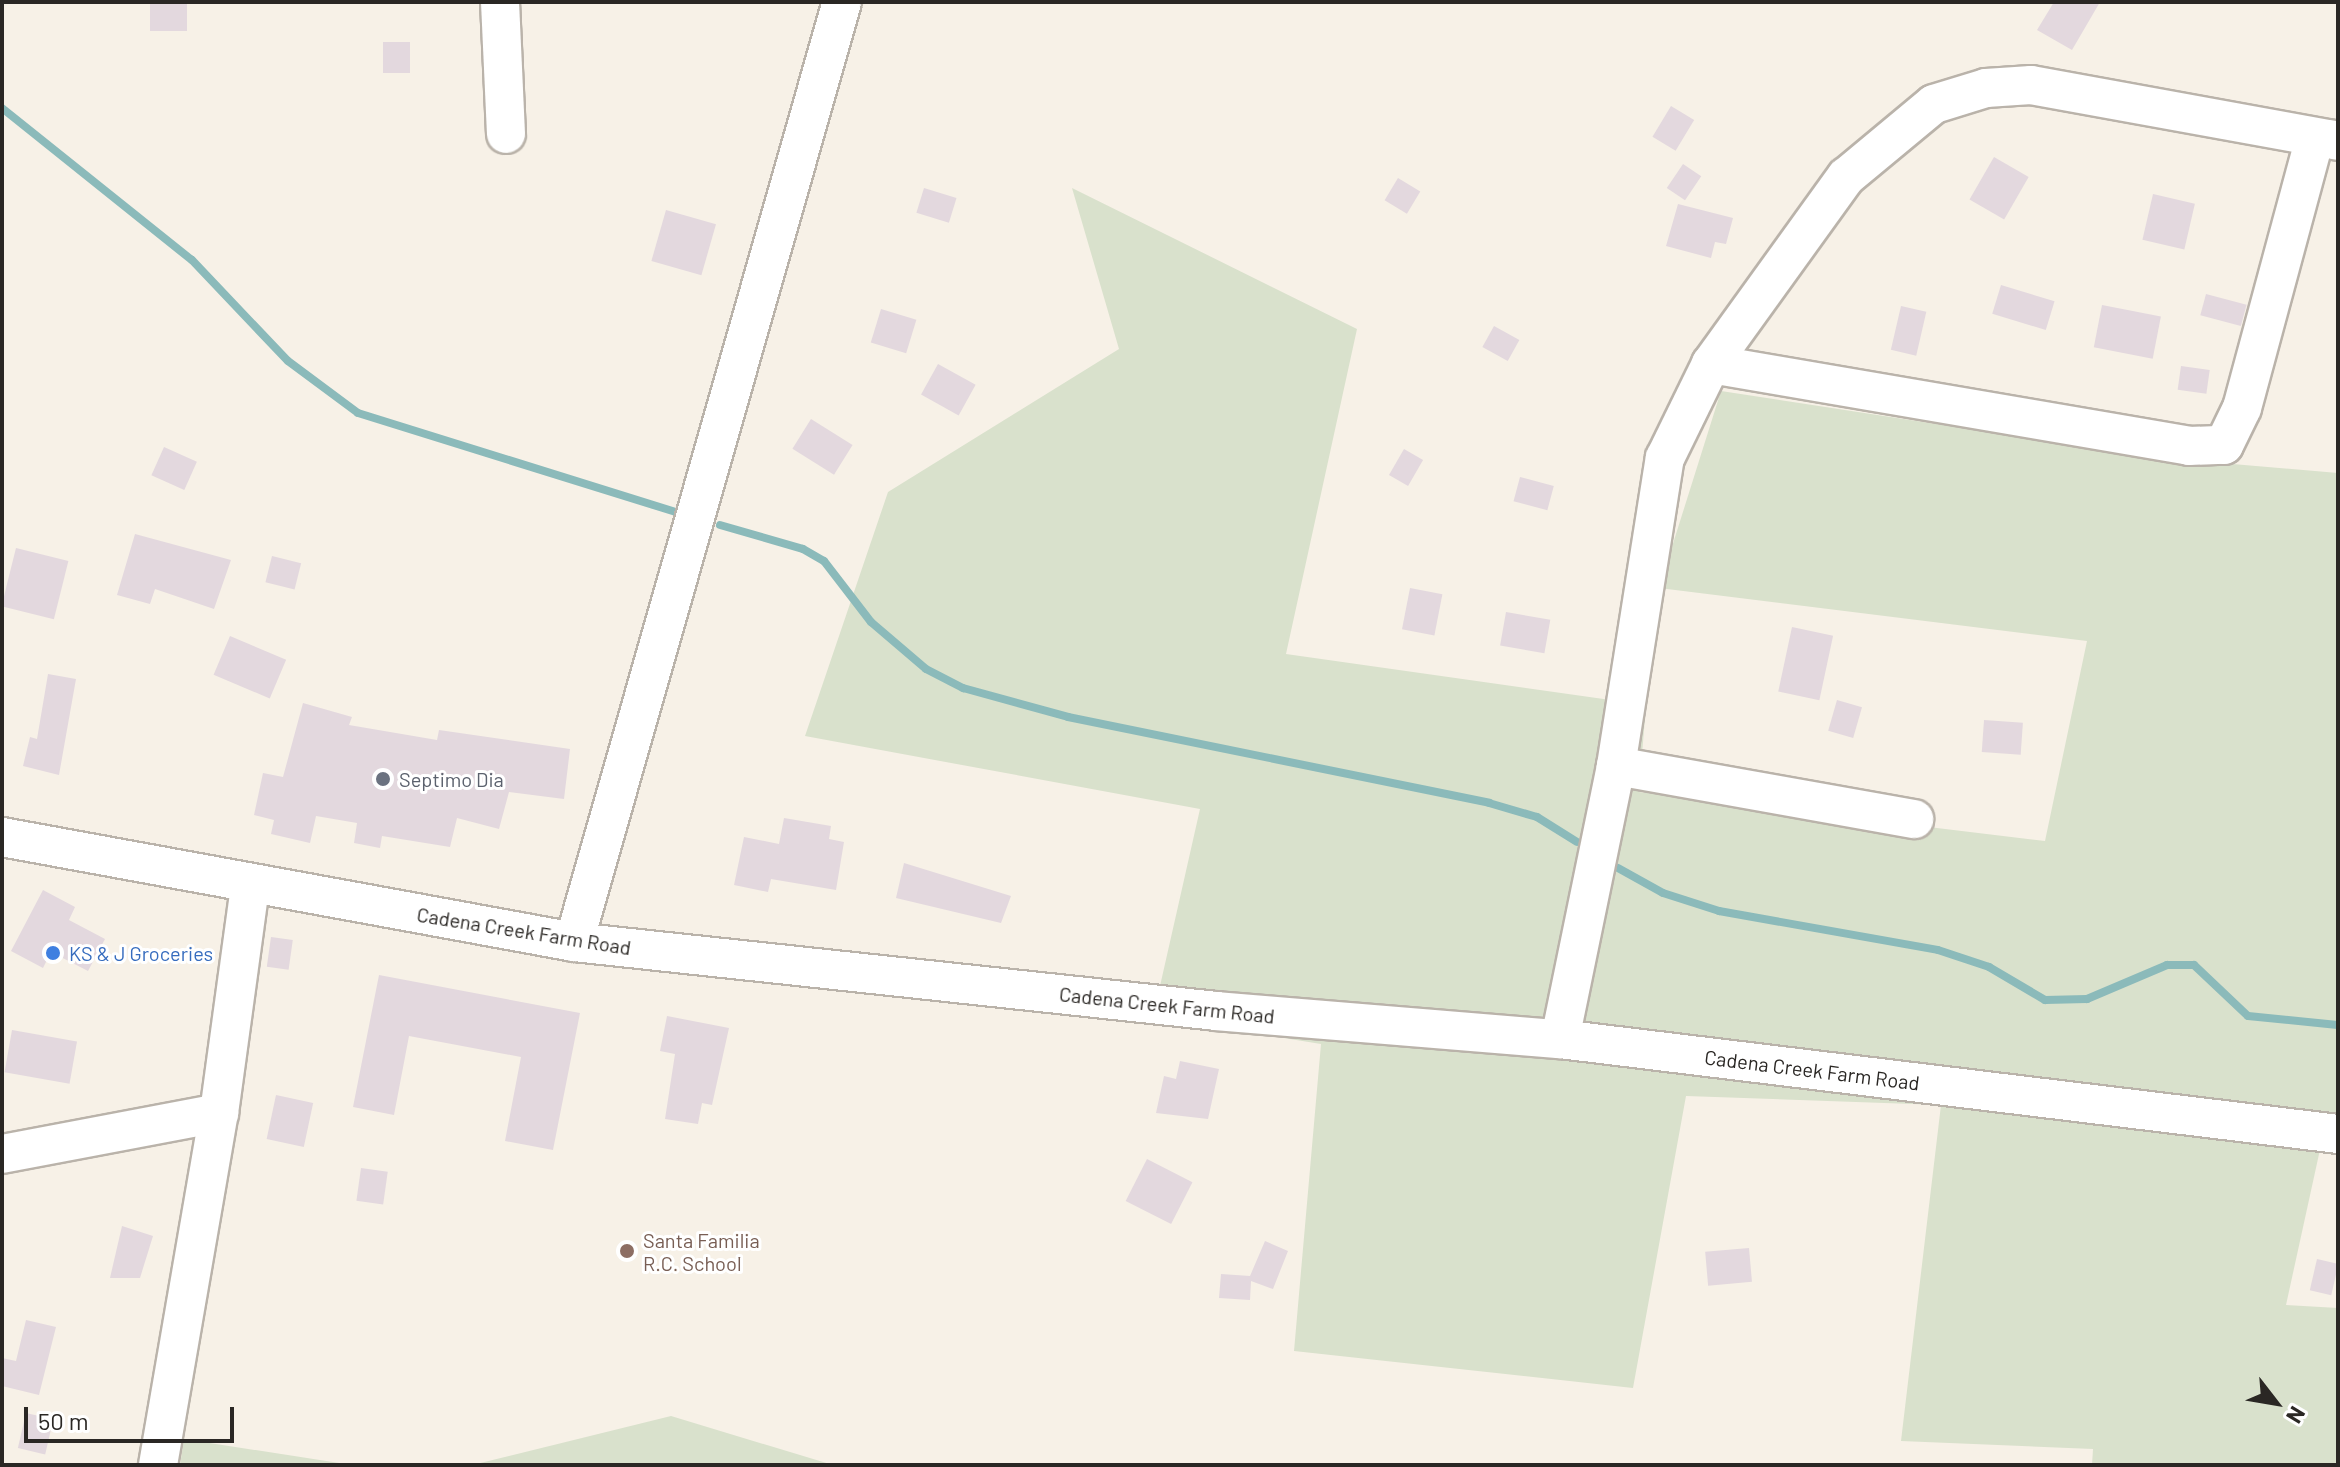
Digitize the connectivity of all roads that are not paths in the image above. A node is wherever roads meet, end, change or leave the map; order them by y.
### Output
1 (500, 2) edge
2 (842, 2) edge
3 (506, 134) dead end
4 (2326, 139) edge
5 (1711, 364) junction
6 (1616, 766) junction
7 (1914, 819) dead end
8 (2, 837) edge
9 (250, 887) junction
10 (574, 942) junction
11 (1560, 1039) junction
12 (219, 1113) junction
13 (2338, 1134) edge
14 (2, 1154) edge
15 (158, 1465) edge

1 - 3 street
2 - 10 street
4 - 5 street
4 - 5 street
5 - 6 street
6 - 7 street
6 - 11 street
8 - 9 street, Cadena Creek Farm Road
9 - 10 street, Cadena Creek Farm Road
9 - 12 street
10 - 11 street, Cadena Creek Farm Road
11 - 13 street, Cadena Creek Farm Road
12 - 14 street
12 - 15 street

